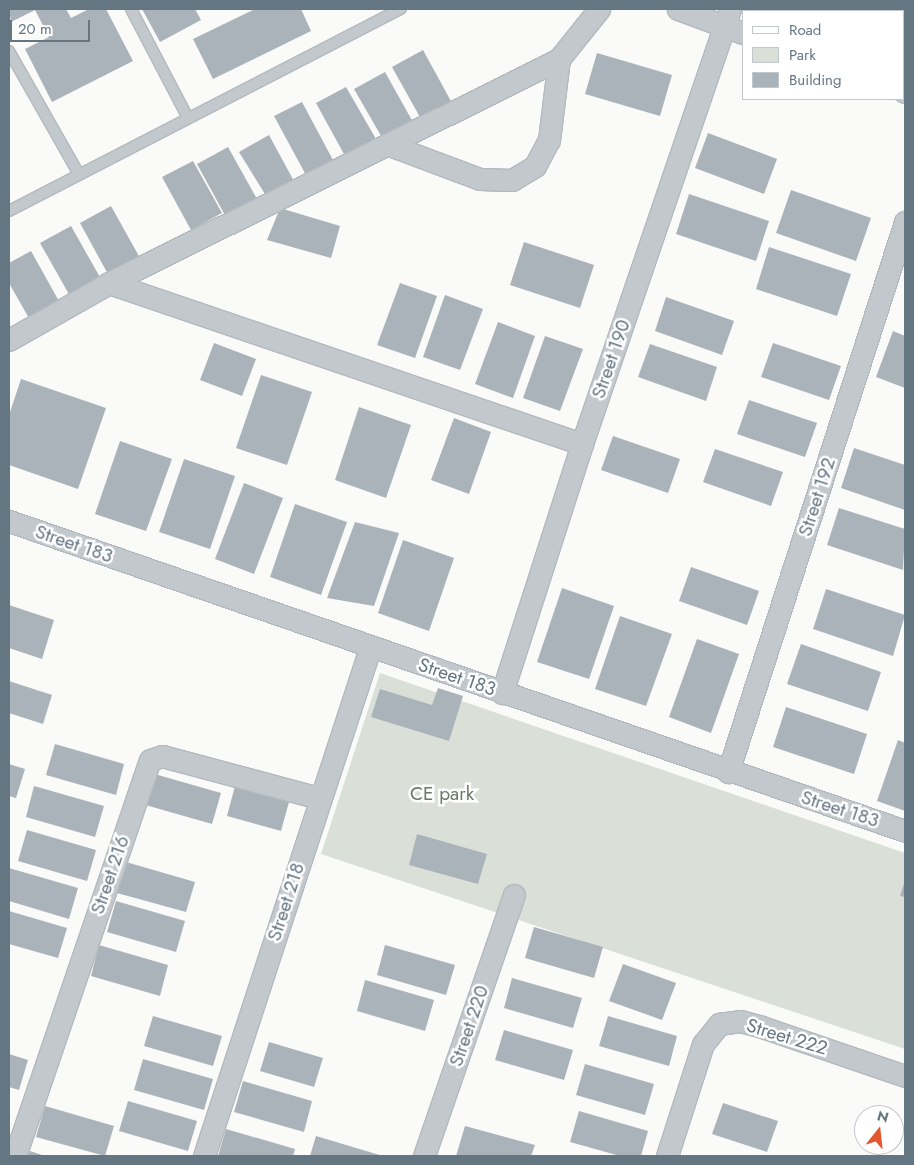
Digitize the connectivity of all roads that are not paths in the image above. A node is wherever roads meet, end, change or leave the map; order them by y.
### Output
1 (131, 9) edge
2 (401, 9) edge
3 (599, 9) edge
4 (678, 9) edge
5 (733, 23) edge
6 (9, 51) edge
7 (559, 58) junction
8 (188, 118) junction
9 (389, 145) junction
10 (79, 174) junction
11 (9, 211) edge
12 (905, 222) edge
13 (109, 283) junction
14 (9, 340) edge
15 (582, 444) junction
16 (9, 521) edge
17 (370, 648) junction
18 (502, 692) junction
19 (728, 772) junction
20 (319, 798) junction
21 (905, 831) edge
22 (514, 895) dead end
23 (905, 1076) edge
24 (15, 1156) edge
25 (204, 1156) edge
26 (424, 1156) edge
27 (667, 1156) edge

1 - 8 lane
2 - 8 lane
3 - 7 street
4 - 5 street
5 - 15 street, Street 190
6 - 10 lane
7 - 9 street
7 - 9 street
8 - 10 lane
9 - 13 street
10 - 11 lane
12 - 19 street, Street 192
13 - 14 street
13 - 15 street
15 - 18 street, Street 190
16 - 17 street, Street 183
17 - 18 street, Street 183
17 - 20 street, Street 218
18 - 19 street, Street 183
19 - 21 street, Street 183
20 - 24 street, Street 216
20 - 25 street, Street 218
22 - 26 street, Street 220
23 - 27 street, Street 222

